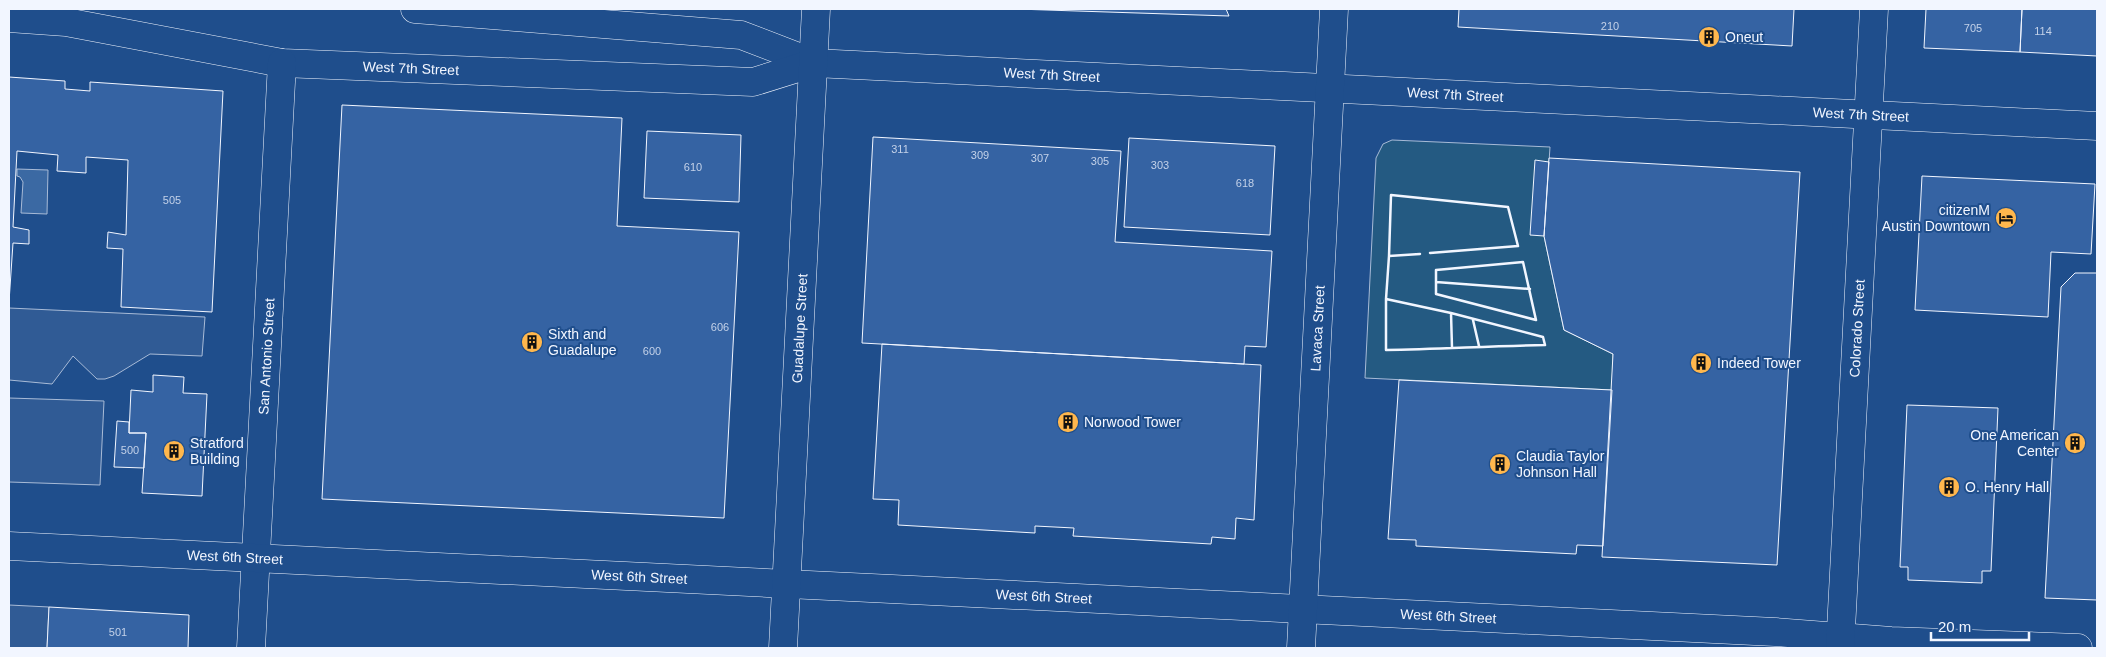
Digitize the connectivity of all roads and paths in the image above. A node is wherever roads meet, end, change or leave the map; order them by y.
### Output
1 (415, 9) edge
2 (816, 9) edge
3 (1334, 9) edge
4 (1874, 9) edge
5 (9, 18) edge
6 (282, 63) junction
7 (814, 63) junction
8 (1330, 88) junction
9 (1868, 114) junction
10 (2097, 126) edge
11 (9, 546) edge
12 (256, 558) junction
13 (786, 584) junction
14 (1303, 609) junction
15 (1840, 642) edge
16 (251, 648) edge
17 (783, 648) edge
18 (1301, 648) edge
19 (2078, 648) edge

1 - 7 main road, West 7th Street
2 - 7 main road, Guadalupe Street
3 - 8 main road, Lavaca Street
4 - 9 main road, Colorado Street
5 - 6 main road, West 7th Street
6 - 7 main road, West 7th Street
6 - 12 main road, San Antonio Street
7 - 8 main road, West 7th Street
7 - 13 main road, Guadalupe Street
8 - 9 main road, West 7th Street
8 - 14 main road, Lavaca Street
9 - 10 main road, West 7th Street
9 - 15 main road, Colorado Street
11 - 12 main road, West 6th Street
12 - 13 main road, West 6th Street
12 - 16 main road, San Antonio Street
13 - 14 main road, West 6th Street
13 - 17 main road, Guadalupe Street
14 - 15 main road, West 6th Street
14 - 18 main road, Lavaca Street
15 - 19 main road, West 6th Street

